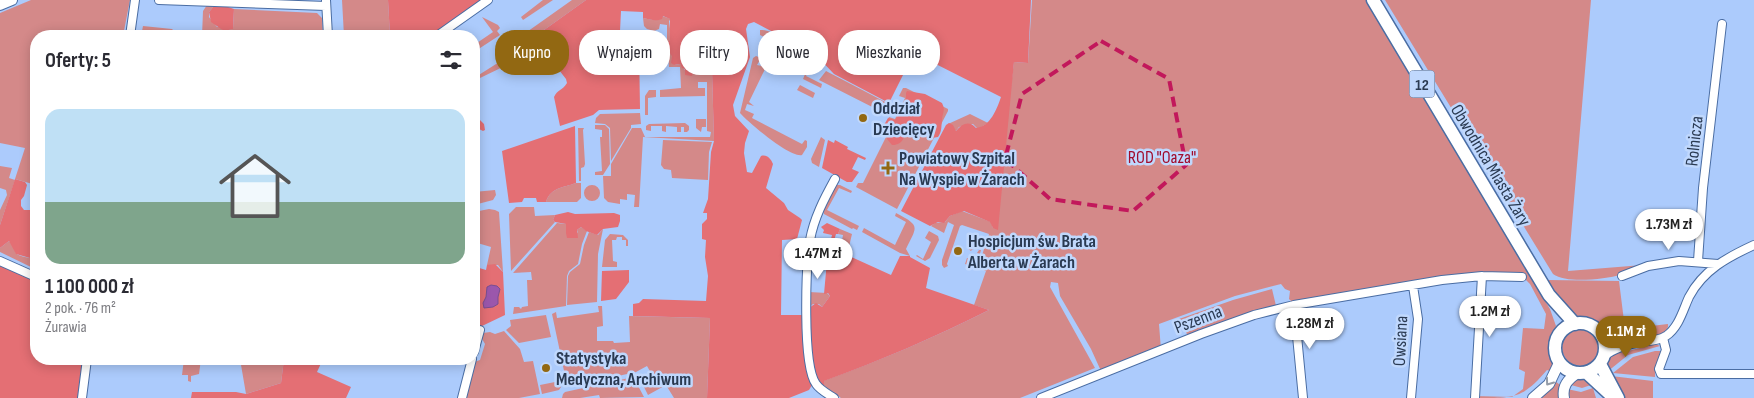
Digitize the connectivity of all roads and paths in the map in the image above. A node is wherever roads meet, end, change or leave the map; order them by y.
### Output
1 (12, 0) edge
2 (135, 0) edge
3 (159, 0) edge
4 (488, 0) edge
5 (1373, 0) edge
6 (326, 3) edge
7 (0, 5) edge
8 (1722, 24) dead end
9 (131, 30) edge
10 (328, 30) edge
11 (446, 30) edge
12 (835, 179) dead end
13 (1754, 245) edge
14 (0, 260) edge
15 (1698, 261) junction
16 (1718, 264) junction
17 (30, 274) edge
18 (1482, 276) junction
19 (1622, 276) dead end
20 (1522, 277) dead end
21 (1413, 286) junction
22 (1549, 295) junction
23 (1294, 305) junction
24 (1575, 324) junction
25 (1560, 333) junction
26 (1602, 336) junction
27 (1663, 338) junction
28 (1639, 342) junction
29 (1602, 360) junction
30 (1559, 363) junction
31 (86, 365) edge
32 (470, 365) edge
33 (1582, 373) junction
34 (1754, 374) edge
35 (82, 398) edge
36 (462, 398) edge
37 (834, 398) edge
38 (1041, 398) edge
39 (1303, 398) edge
40 (1411, 398) edge
41 (1475, 398) edge
42 (1533, 398) edge
43 (1564, 398) edge
44 (1614, 398) edge
45 (1618, 398) edge

1 - 7 street
2 - 9 street
3 - 6 street
4 - 11 street
5 - 22 main road, Obwodnica Miasta Żary / 12
6 - 10 street
8 - 15 street, Rolnicza
12 - 37 street
13 - 16 street
14 - 17 street
15 - 16 street
15 - 19 street
16 - 27 street
18 - 20 street, Pszenna
18 - 21 street, Pszenna
18 - 41 street
21 - 23 street, Pszenna
21 - 40 street, Owsiana
22 - 24 main road, 12
22 - 25 main road, 12
23 - 38 street, Pszenna
23 - 39 street
24 - 25 main road
24 - 26 main road, 12
25 - 30 main road, 12
26 - 28 street
26 - 29 main road
27 - 28 street
27 - 34 street
28 - 29 street
29 - 33 main road
29 - 45 main road
30 - 33 main road
30 -> 42 street
31 - 35 street
32 - 36 street
33 - 43 street
33 - 44 main road

